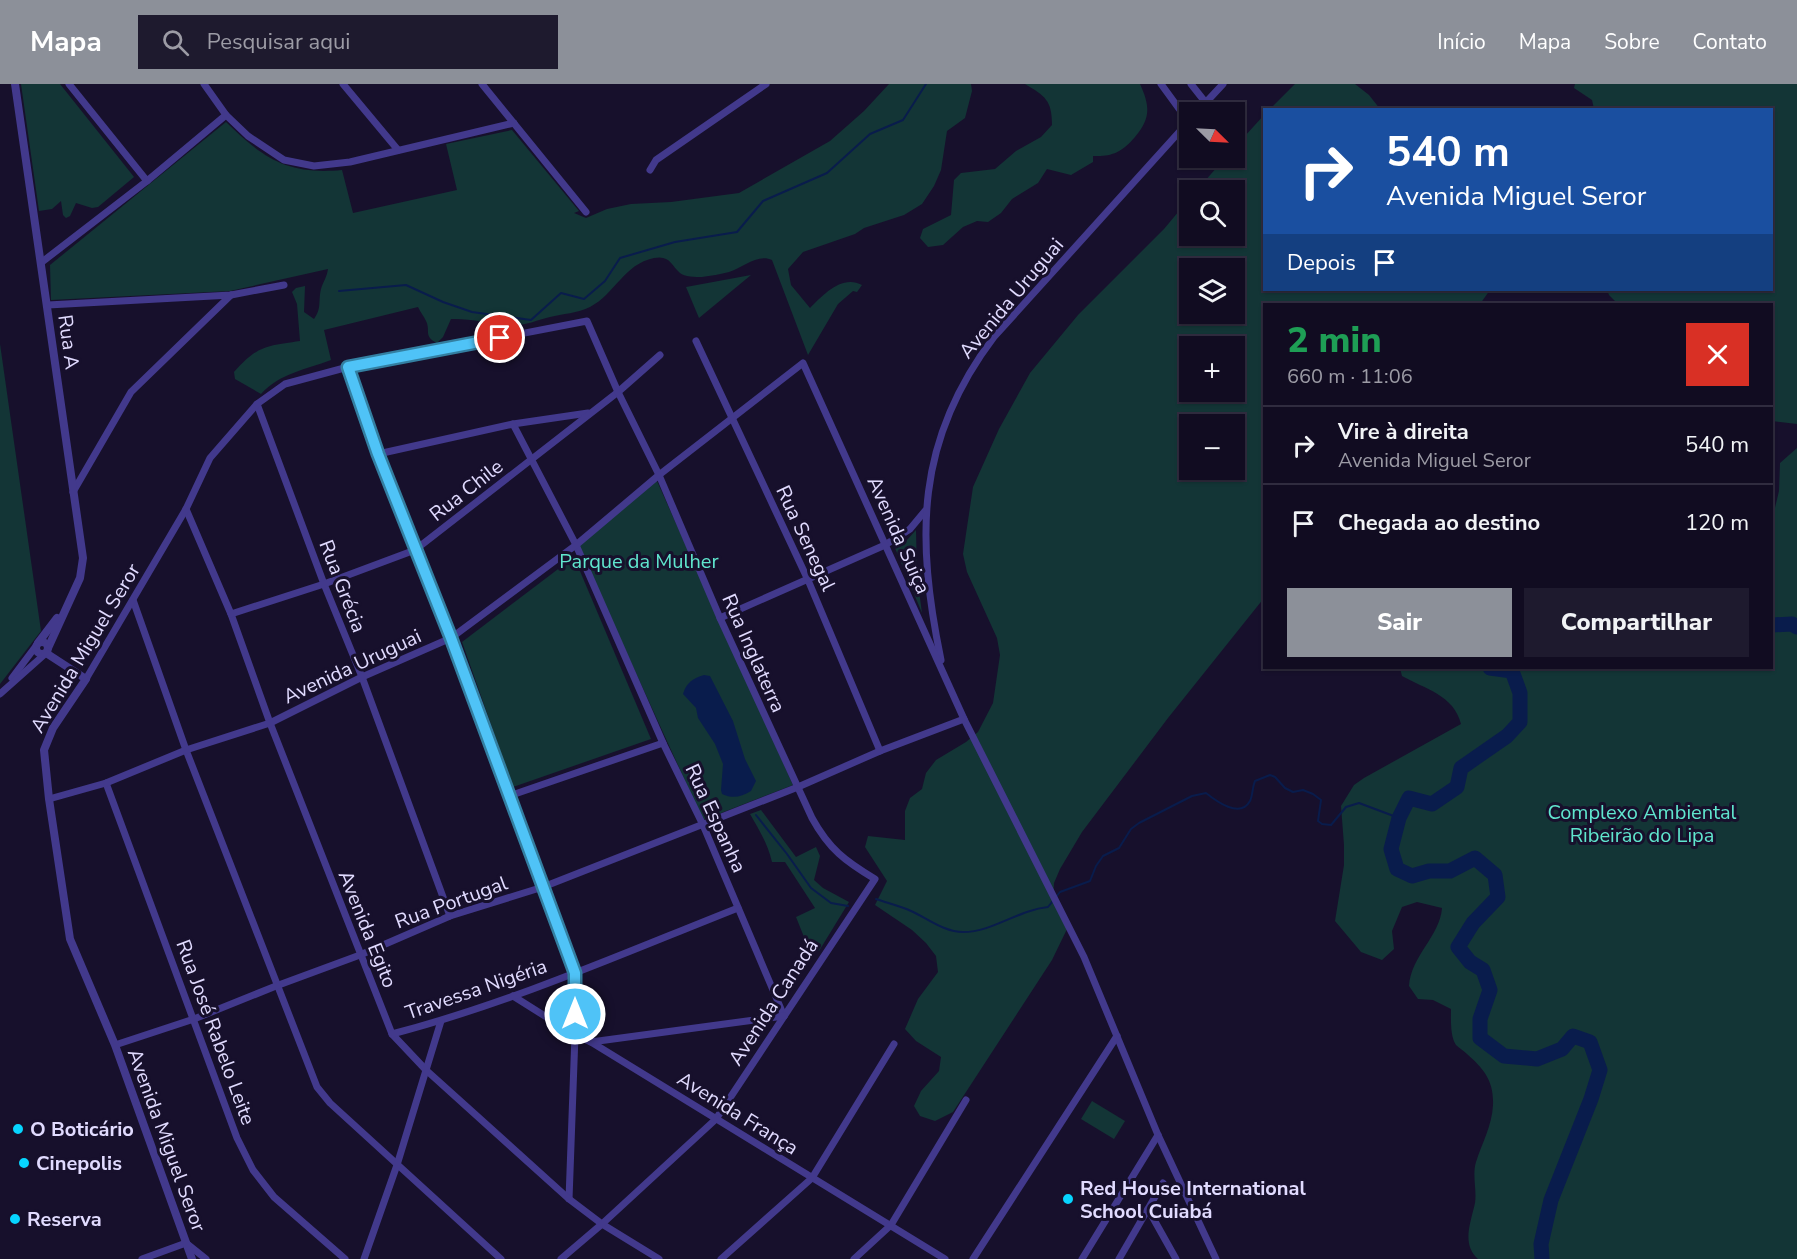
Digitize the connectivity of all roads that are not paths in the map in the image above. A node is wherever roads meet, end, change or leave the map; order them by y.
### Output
1 (15, 84) edge
2 (69, 84) edge
3 (204, 84) edge
4 (343, 84) edge
5 (482, 84) edge
6 (766, 84) edge
7 (1161, 84) edge
8 (1191, 84) edge
9 (1223, 84) edge
10 (1205, 102) edge
11 (1207, 102) edge
12 (1179, 108) edge
13 (226, 115) junction
14 (514, 123) junction
15 (1179, 132) edge
16 (398, 150) junction
17 (650, 170) dead end
18 (147, 181) junction
19 (586, 212) dead end
20 (42, 262) junction
21 (284, 285) dead end
22 (231, 295) junction
23 (48, 305) junction
24 (587, 321) joint
25 (696, 341) dead end
26 (660, 355) dead end
27 (803, 363) joint
28 (348, 367) junction
29 (618, 392) junction
30 (257, 404) junction
31 (590, 412) junction
32 (732, 419) junction
33 (513, 424) junction
34 (378, 454) junction
35 (531, 460) junction
36 (659, 475) junction
37 (73, 492) junction
38 (186, 509) junction
39 (925, 511) junction
40 (885, 545) junction
41 (576, 546) junction
42 (415, 550) junction
43 (808, 580) junction
44 (324, 584) junction
45 (133, 600) junction
46 (68, 603) junction
47 (231, 614) junction
48 (720, 618) junction
49 (451, 638) junction
50 (37, 645) junction
51 (46, 652) junction
52 (944, 675) junction
53 (362, 677) junction
54 (86, 679) junction
55 (0, 693) edge
56 (964, 719) junction
57 (270, 723) junction
58 (663, 742) junction
59 (186, 750) junction
60 (880, 751) junction
61 (106, 783) junction
62 (798, 787) junction
63 (509, 796) junction
64 (49, 799) junction
65 (703, 825) junction
66 (874, 879) joint
67 (543, 887) junction
68 (738, 908) junction
69 (450, 916) junction
70 (360, 955) junction
71 (575, 973) junction
72 (276, 986) junction
73 (513, 996) junction
74 (784, 1016) junction
75 (194, 1019) junction
76 (441, 1022) junction
77 (392, 1034) junction
78 (575, 1035) junction
79 (1117, 1036) junction
80 (591, 1042) junction
81 (894, 1044) dead end
82 (114, 1045) junction
83 (426, 1070) junction
84 (966, 1100) dead end
85 (716, 1119) junction
86 (1158, 1135) junction
87 (397, 1165) junction
88 (812, 1178) junction
89 (1163, 1183) dead end
90 (569, 1199) junction
91 (1148, 1209) junction
92 (602, 1224) junction
93 (891, 1225) junction
94 (186, 1243) junction
95 (142, 1259) edge
96 (192, 1259) edge
97 (206, 1259) edge
98 (345, 1259) edge
99 (363, 1259) edge
100 (501, 1259) edge
101 (561, 1259) edge
102 (659, 1259) edge
103 (721, 1259) edge
104 (854, 1259) edge
105 (945, 1259) edge
106 (973, 1259) edge
107 (1082, 1259) edge
108 (1119, 1259) edge
109 (1176, 1259) edge
110 (1216, 1259) edge

1 - 20 street, Rua A
2 - 18 street
3 - 13 street
4 - 16 street
5 - 14 street
6 - 17 street
7 - 12 street
8 - 10 street
9 - 11 street
13 - 16 street
13 - 18 street
14 - 16 street
14 - 19 street
15 - 39 street, Avenida Uruguai
18 - 20 street
20 - 23 street, Rua A
21 - 22 street
22 - 23 street
22 - 37 street
23 - 37 street, Rua A
24 - 28 street, Avenida Miguel Seror
24 - 29 street, Rua Inglaterra
25 - 32 street, Rua Senegal
26 - 29 street, Rua Chile
27 - 32 street, Avenida Uruguai
27 - 40 street, Avenida Suiça
28 - 30 street, Avenida Miguel Seror
28 - 34 street
29 - 31 street, Rua Chile
29 - 36 street, Rua Inglaterra
30 - 38 street, Avenida Miguel Seror
30 - 44 street, Rua Grécia
31 - 33 street
31 - 35 street, Rua Chile
32 - 36 street, Avenida Uruguai
32 - 43 street, Rua Senegal
33 - 34 street
33 - 35 street, Rua Espanha
34 - 42 street
35 - 41 street, Rua Espanha
35 - 42 street, Rua Chile
36 - 41 street, Avenida Uruguai
36 - 48 street, Rua Inglaterra
37 - 46 street, Rua A
38 - 45 street, Avenida Miguel Seror
38 - 47 street, Avenida Egito
39 - 40 street
39 - 52 street, Avenida Uruguai
40 - 43 street
40 - 52 street, Avenida Suiça
41 - 49 street, Avenida Uruguai
41 - 58 street, Rua Espanha
42 - 44 street, Rua Chile
42 - 49 street
43 - 48 street
43 - 60 street, Rua Senegal
44 - 47 street, Rua Chile
44 - 53 street, Rua Grécia
45 - 54 street, Avenida Miguel Seror
45 - 59 street
46 - 50 street, Rua A
46 - 51 street, Rua A
47 - 57 street, Avenida Egito
48 - 62 street, Rua Inglaterra
49 - 53 street, Avenida Uruguai
49 - 63 street
50 - 51 street
50 - 55 street, Rua A
51 - 54 street
51 - 55 street, Rua A
52 - 56 street, Avenida Suiça
53 - 57 street, Avenida Uruguai
53 - 69 street, Rua Grécia
54 - 64 street, Avenida Miguel Seror
56 - 60 street, Rua Portugal
56 - 79 street, Avenida Suiça
57 - 59 street, Avenida Uruguai
57 - 70 street, Avenida Egito
58 - 63 street
58 - 65 street, Rua Espanha
59 - 61 street, Avenida Uruguai
59 - 72 street
60 - 62 street, Rua Portugal
61 - 64 street, Avenida Uruguai
61 - 75 street, Rua José Rabelo Leite
62 - 65 street, Rua Portugal
62 - 66 street, Rua Inglaterra
63 - 67 street
64 - 82 street, Avenida Miguel Seror
65 - 67 street, Rua Portugal
65 - 68 street, Rua Espanha
66 - 74 street, Avenida Canadá
67 - 69 street, Rua Portugal
67 - 71 street
68 - 71 street, Travessa Nigéria
68 - 74 street, Rua Espanha
69 - 70 street, Rua Portugal
70 - 72 street, Rua Portugal
70 - 77 street, Avenida Egito
71 - 73 street, Travessa Nigéria
71 - 78 street
72 - 75 street, Rua Portugal
72 - 87 street
73 - 76 street, Travessa Nigéria
73 - 78 street, Avenida França
74 - 80 street
74 - 85 street, Avenida Canadá
75 - 82 street, Rua Portugal
75 - 98 street, Rua José Rabelo Leite
76 - 77 street, Travessa Nigéria
76 - 83 street
77 - 83 street, Avenida Egito
78 - 80 street, Avenida França
78 - 90 street
79 - 86 street, Avenida Suiça
79 - 106 street
80 - 85 street, Avenida França
81 - 88 street
82 - 94 street, Avenida Miguel Seror
83 - 87 street
83 - 90 street, Avenida Egito
84 - 93 street
85 - 88 street, Avenida França
85 - 92 street, Avenida Canadá
86 - 107 street
86 - 110 street, Avenida Suiça
87 - 99 street
87 - 100 street
88 - 93 street, Avenida França
88 - 103 street
89 - 91 street
90 - 92 street, Avenida Egito
91 - 108 street
91 - 109 street
92 - 101 street, Avenida Canadá
92 - 102 street, Avenida Egito
93 - 104 street
93 - 105 street, Avenida França
94 - 95 street
94 - 96 street, Avenida Miguel Seror
94 - 97 street

